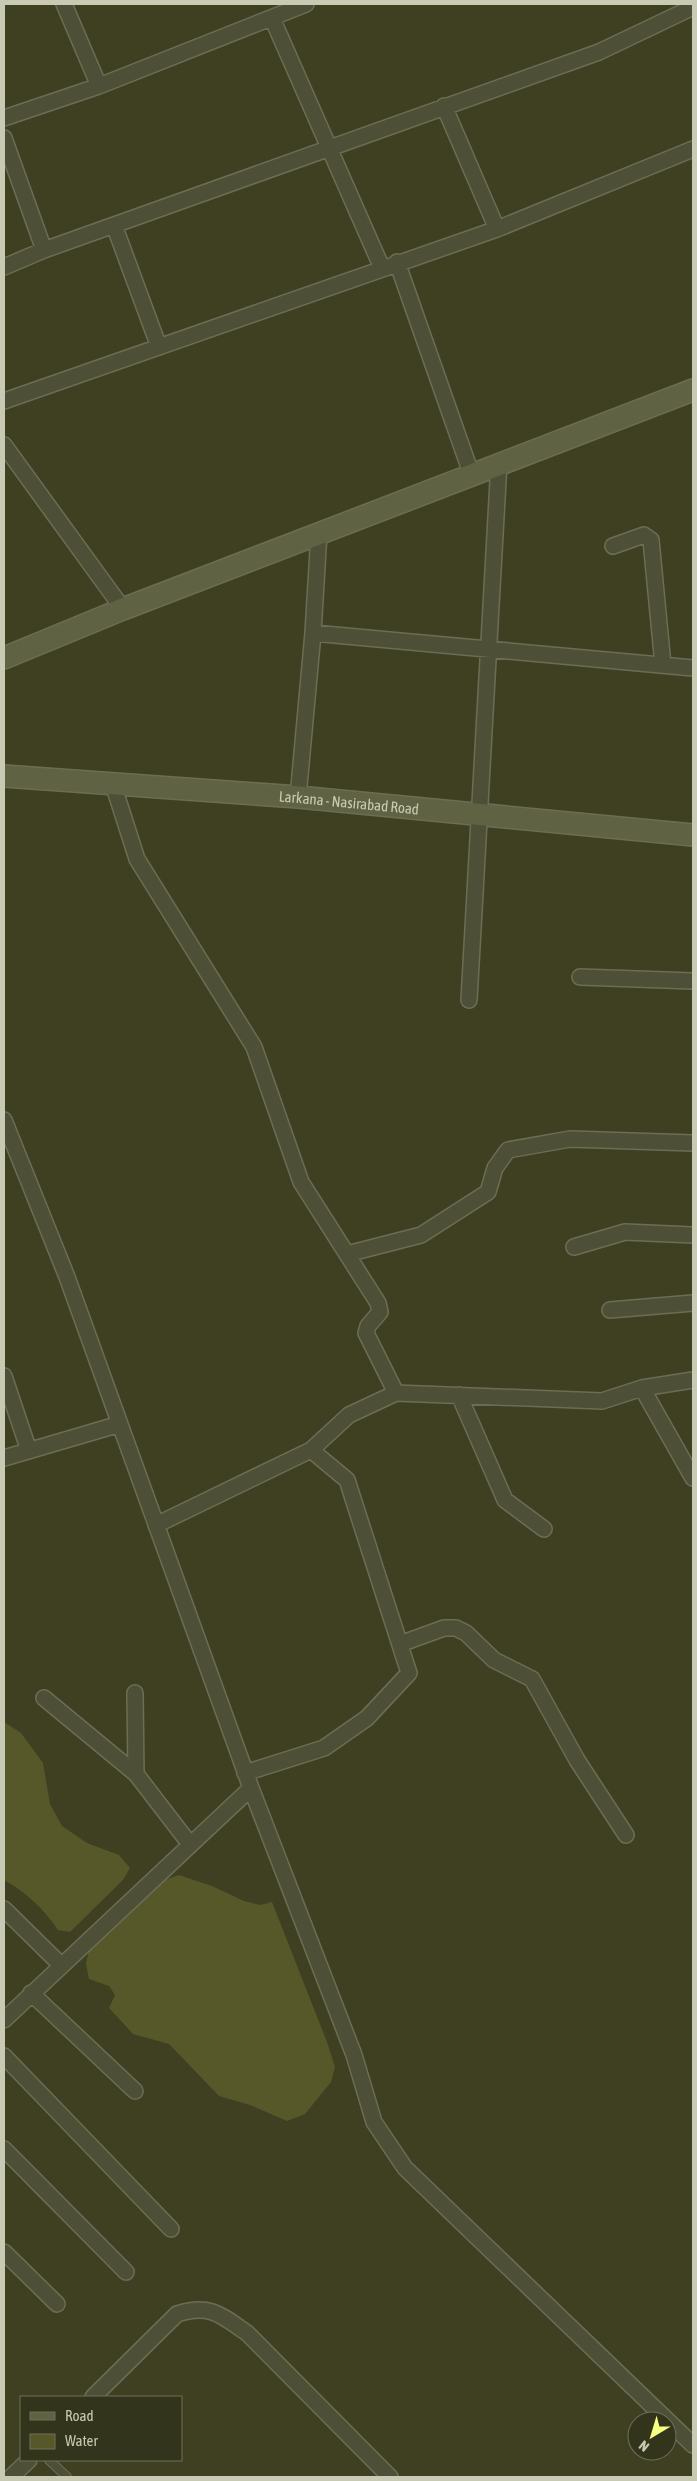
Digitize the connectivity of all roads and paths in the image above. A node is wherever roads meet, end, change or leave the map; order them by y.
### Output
1 (64, 4) edge
2 (306, 4) edge
3 (687, 10) dead end
4 (272, 18) junction
5 (99, 86) junction
6 (444, 106) junction
7 (4, 118) edge
8 (4, 138) edge
9 (330, 147) junction
10 (693, 149) edge
11 (114, 225) junction
12 (497, 229) junction
13 (44, 250) junction
14 (398, 262) junction
15 (4, 267) edge
16 (382, 268) junction
17 (159, 346) junction
18 (693, 390) edge
19 (4, 401) edge
20 (4, 444) edge
21 (499, 463) junction
22 (471, 474) junction
23 (319, 533) junction
24 (613, 546) dead end
25 (123, 609) junction
26 (313, 633) junction
27 (488, 649) junction
28 (4, 658) edge
29 (663, 665) junction
30 (693, 668) edge
31 (4, 776) edge
32 (113, 784) junction
33 (298, 797) junction
34 (479, 814) junction
35 (693, 835) edge
36 (580, 977) dead end
37 (693, 981) edge
38 (469, 1000) dead end
39 (4, 1120) edge
40 (693, 1143) edge
41 (693, 1235) edge
42 (574, 1247) dead end
43 (347, 1254) junction
44 (693, 1303) edge
45 (610, 1310) dead end
46 (4, 1376) edge
47 (693, 1380) edge
48 (642, 1388) junction
49 (396, 1393) junction
50 (459, 1395) junction
51 (120, 1424) junction
52 (29, 1450) junction
53 (311, 1450) junction
54 (4, 1458) edge
55 (693, 1478) edge
56 (156, 1525) junction
57 (544, 1529) dead end
58 (400, 1644) junction
59 (135, 1693) dead end
60 (44, 1698) dead end
61 (246, 1773) junction
62 (136, 1774) junction
63 (251, 1788) junction
64 (626, 1835) dead end
65 (190, 1843) junction
66 (4, 1909) edge
67 (61, 1966) junction
68 (31, 1993) junction
69 (4, 2020) edge
70 (4, 2056) edge
71 (135, 2091) dead end
72 (4, 2149) edge
73 (171, 2229) dead end
74 (4, 2252) edge
75 (126, 2272) dead end
76 (57, 2304) dead end
77 (94, 2396) edge
78 (693, 2445) edge
79 (28, 2461) edge
80 (51, 2461) edge
81 (11, 2477) edge
82 (67, 2477) edge
83 (390, 2477) edge

1 - 5 street
2 - 4 street
3 - 6 street
4 - 5 street
4 - 9 street
5 - 7 street
6 - 9 street
6 - 12 street
8 - 13 street
9 - 11 street
9 - 16 street
10 - 12 street
11 - 13 street
11 - 17 street
12 - 14 street
13 - 15 street
14 - 16 street
14 - 22 street
16 - 17 street
17 - 19 street
18 - 21 street
20 - 25 street
21 - 22 street
21 - 27 street
22 - 23 street
23 - 25 street
23 - 26 street
24 - 29 street
25 - 28 street
26 - 27 street
26 - 33 street
27 - 29 street
27 - 34 street
29 - 30 street
31 - 32 street, Larkana - Nasirabad Road
32 - 33 street, Larkana - Nasirabad Road
32 - 43 street
33 - 34 street, Larkana - Nasirabad Road
34 - 35 street, Larkana - Nasirabad Road
34 - 38 street
36 - 37 street
39 - 51 street
40 - 43 street
41 - 42 street
43 - 49 street
44 - 45 street
46 - 52 street
47 - 48 street
48 - 50 street
48 - 55 street
49 - 50 street
49 - 53 street
50 - 57 street
51 - 52 street
51 - 56 street
52 - 54 street
53 - 56 street
53 - 58 street
56 - 61 street
58 - 61 street
58 - 64 street
59 - 62 street
60 - 62 street
61 - 63 street
62 - 65 street
63 - 65 street
63 - 78 street
65 - 67 street
66 - 67 street
67 - 68 street
68 - 69 street
68 - 71 street
70 - 73 street
72 - 75 street
74 - 76 street
77 - 83 street
79 - 81 street
80 - 82 lane

